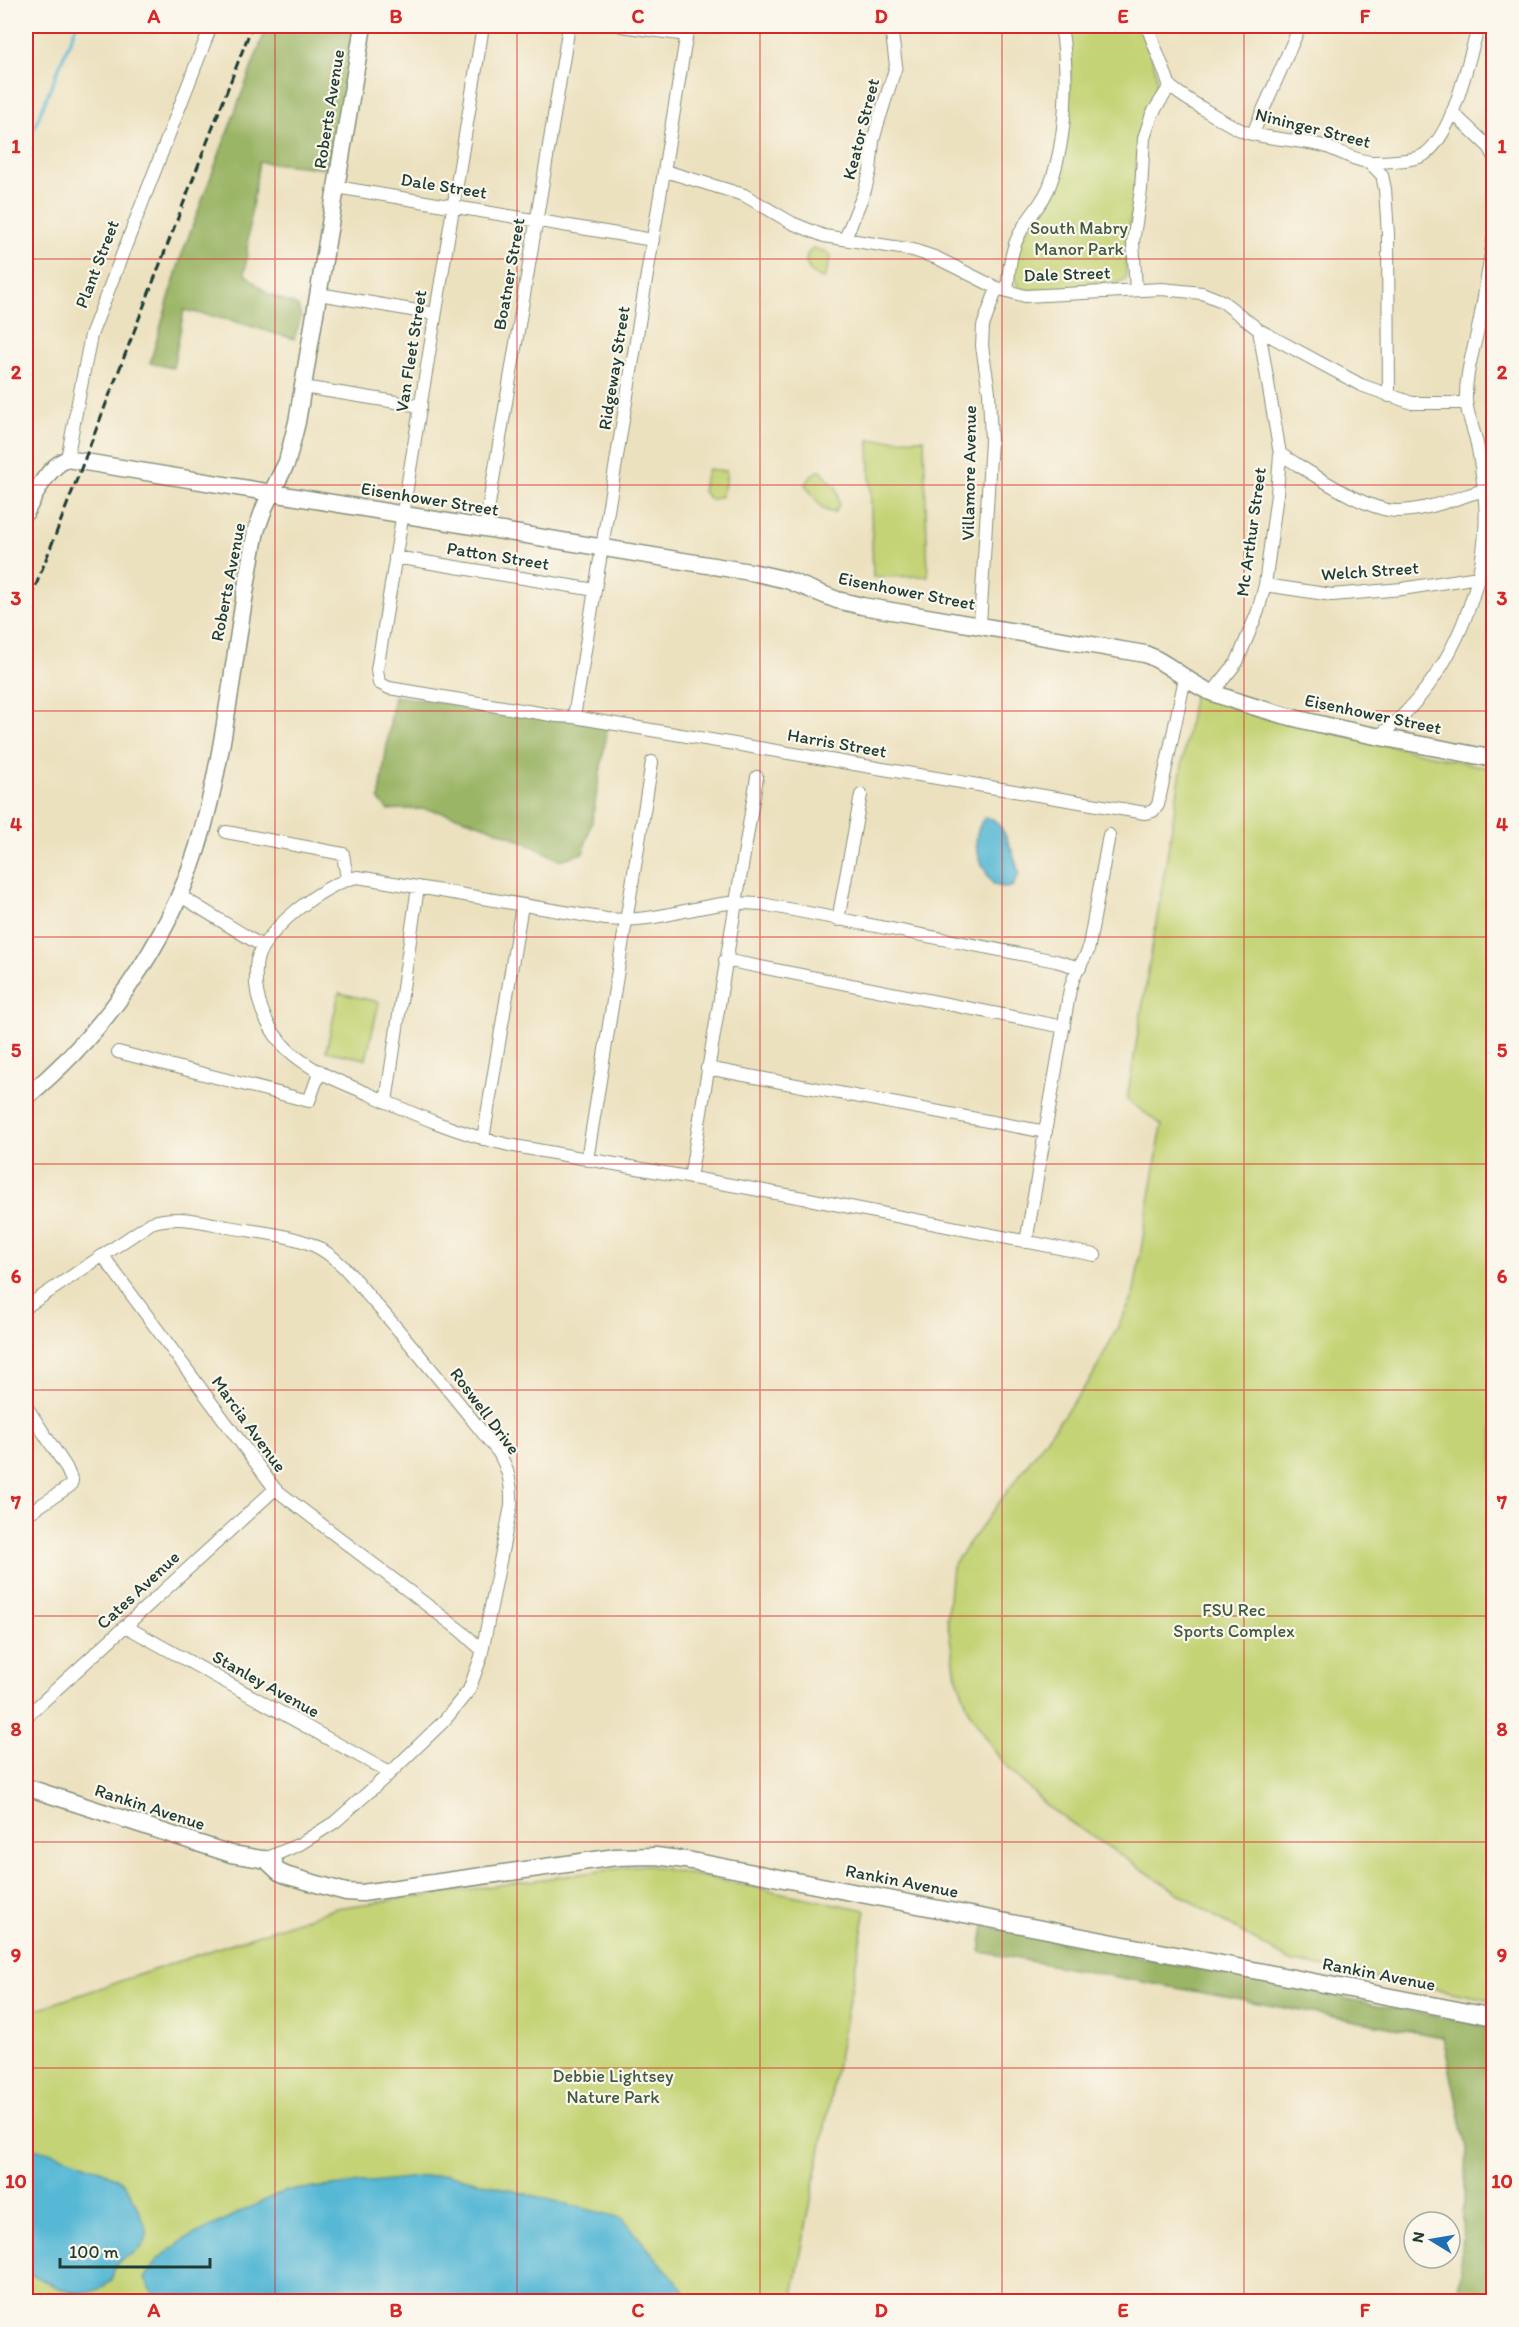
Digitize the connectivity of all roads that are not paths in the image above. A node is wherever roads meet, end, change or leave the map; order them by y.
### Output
1 (211, 26) edge
2 (363, 26) edge
3 (483, 26) edge
4 (569, 26) edge
5 (621, 26) edge
6 (891, 26) edge
7 (1061, 26) edge
8 (1147, 26) edge
9 (1300, 26) edge
10 (1479, 26) edge
11 (688, 30) edge
12 (1170, 86) junction
13 (1452, 112) junction
14 (1253, 133) junction
15 (1494, 156) edge
16 (1369, 162) junction
17 (665, 171) junction
18 (336, 187) junction
19 (453, 206) junction
20 (537, 220) junction
21 (1494, 234) edge
22 (845, 239) junction
23 (653, 240) junction
24 (1136, 289) junction
25 (1002, 290) junction
26 (319, 294) junction
27 (435, 314) junction
28 (1259, 330) junction
29 (303, 387) junction
30 (1389, 396) junction
31 (1466, 403) junction
32 (421, 406) junction
33 (1280, 453) junction
34 (68, 459) junction
35 (286, 462) junction
36 (1484, 490) junction
37 (272, 492) junction
38 (302, 497) junction
39 (26, 512) edge
40 (403, 514) junction
41 (485, 528) junction
42 (603, 546) junction
43 (395, 557) junction
44 (1478, 577) junction
45 (1264, 585) junction
46 (596, 590) junction
47 (980, 626) junction
48 (1185, 678) junction
49 (379, 683) joint
50 (1212, 693) junction
51 (574, 717) junction
52 (1380, 735) junction
53 (1494, 759) edge
54 (652, 762) dead end
55 (757, 777) dead end
56 (861, 795) dead end
57 (226, 832) dead end
58 (1109, 835) dead end
59 (347, 879) junction
60 (418, 887) junction
61 (179, 895) junction
62 (735, 903) junction
63 (522, 905) junction
64 (838, 920) junction
65 (626, 921) junction
66 (262, 946) junction
67 (725, 960) junction
68 (1080, 968) junction
69 (1064, 1027) junction
70 (118, 1052) dead end
71 (706, 1068) junction
72 (320, 1071) junction
73 (26, 1097) edge
74 (386, 1102) junction
75 (1046, 1132) junction
76 (483, 1139) junction
77 (587, 1160) junction
78 (690, 1178) junction
79 (1026, 1242) junction
80 (103, 1256) junction
81 (1095, 1256) dead end
82 (26, 1307) edge
83 (26, 1406) edge
84 (275, 1489) junction
85 (26, 1515) edge
86 (125, 1626) junction
87 (482, 1650) junction
88 (26, 1718) edge
89 (390, 1773) junction
90 (26, 1787) edge
91 (265, 1859) junction
92 (1494, 2017) edge

1 - 34 street, Plant Street
2 - 18 street, Roberts Avenue
3 - 19 street, Van Fleet Street
4 - 20 street, Boatner Street
5 - 11 street
6 - 22 street, Keator Street
7 - 25 street, Villamore Avenue
8 - 12 street
9 - 14 street
10 - 13 street, Nininger Street
11 - 17 street, Ridgeway Street
12 - 14 street, Nininger Street
12 - 24 street
13 - 15 street
13 - 16 street, Nininger Street
14 - 16 street, Nininger Street
16 - 30 street
17 - 22 street, Dale Street
17 - 23 street, Ridgeway Street
18 - 19 street, Dale Street
18 - 26 street, Roberts Avenue
19 - 20 street, Dale Street
19 - 27 street, Van Fleet Street
20 - 23 street, Dale Street
20 - 41 street, Boatner Street
21 - 31 street
22 - 25 street, Dale Street
23 - 42 street, Ridgeway Street
24 - 25 street, Dale Street
24 - 28 street, Dale Street
25 - 47 street, Villamore Avenue
26 - 27 street
26 - 29 street, Roberts Avenue
27 - 32 street, Van Fleet Street
28 - 30 street, Dale Street
28 - 33 street, Mc Arthur Street
29 - 32 street
29 - 35 street, Roberts Avenue
30 - 31 street, Dale Street
31 - 36 street
32 - 40 street, Van Fleet Street
33 - 36 street
33 - 45 street, Mc Arthur Street
34 - 37 street, Eisenhower Street
34 - 39 street
35 - 37 street, Roberts Avenue
35 - 38 street
36 - 44 street
37 - 38 street, Eisenhower Street
37 - 61 street, Roberts Avenue
38 - 40 street, Eisenhower Street
40 - 41 street, Eisenhower Street
40 - 43 street, Van Fleet Street
41 - 42 street, Eisenhower Street
42 - 46 street, Ridgeway Street
42 - 47 street, Eisenhower Street
43 - 46 street, Patton Street
43 - 49 street, Van Fleet Street
44 - 45 street, Welch Street
44 - 52 street
45 - 50 street, Mc Arthur Street
46 - 51 street, Ridgeway Street
47 - 48 street, Eisenhower Street
48 - 50 street, Eisenhower Street
48 - 51 street, Harris Street
49 - 51 street, Harris Street
50 - 52 street, Eisenhower Street
52 - 53 street, Eisenhower Street
54 - 65 street
55 - 62 street
56 - 64 street
57 - 59 street
58 - 68 street
59 - 60 street
59 - 66 street
60 - 63 street
60 - 74 street
61 - 66 street
61 - 73 street, Roberts Avenue
62 - 64 street
62 - 65 street
62 - 67 street
63 - 65 street
63 - 76 street
64 - 68 street
65 - 77 street
66 - 72 street
67 - 69 street
67 - 71 street
68 - 69 street
69 - 75 street
70 - 72 street
71 - 75 street
71 - 78 street
72 - 74 street
74 - 76 street
75 - 79 street
76 - 77 street
77 - 78 street
78 - 79 street
79 - 81 street
80 - 82 street, Roswell Drive
80 - 84 street, Marcia Avenue
80 - 87 street, Roswell Drive
83 - 85 street
84 - 86 street, Cates Avenue
84 - 87 street, Marcia Avenue
86 - 88 street, Cates Avenue
86 - 89 street, Stanley Avenue
87 - 89 street, Roswell Drive
89 - 91 street, Roswell Drive
90 - 91 street, Rankin Avenue
91 - 92 street, Rankin Avenue

